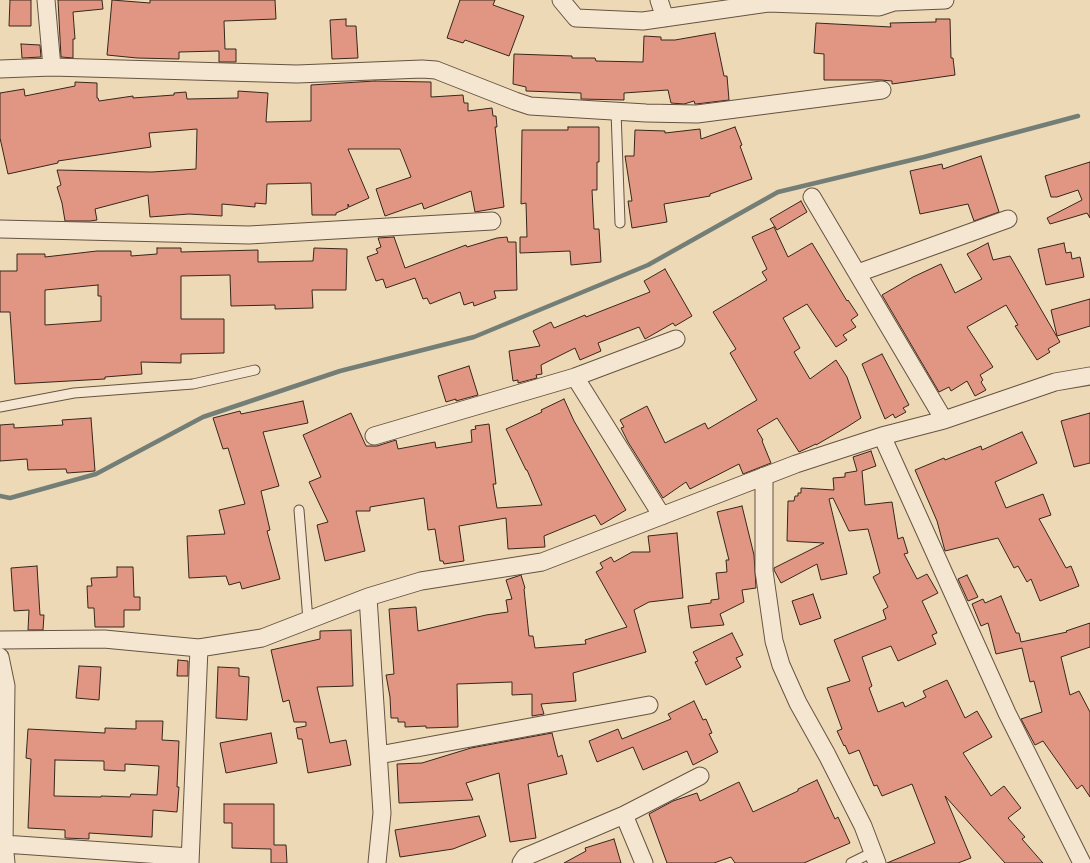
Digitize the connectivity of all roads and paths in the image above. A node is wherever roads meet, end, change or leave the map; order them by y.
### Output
1 (46, 0) edge
2 (561, 0) edge
3 (659, 0) edge
4 (916, 0) edge
5 (945, 0) edge
6 (665, 18) junction
7 (52, 67) junction
8 (0, 69) edge
9 (882, 90) dead end
10 (616, 111) junction
11 (812, 197) dead end
12 (1008, 218) dead end
13 (492, 221) dead end
14 (620, 223) dead end
15 (0, 229) edge
16 (858, 273) junction
17 (676, 339) dead end
18 (255, 370) dead end
19 (1090, 376) edge
20 (575, 377) junction
21 (0, 407) edge
22 (944, 420) junction
23 (374, 436) dead end
24 (882, 436) junction
25 (764, 476) junction
26 (299, 510) dead end
27 (662, 516) junction
28 (368, 597) junction
29 (308, 620) junction
30 (0, 640) edge
31 (198, 648) junction
32 (0, 657) edge
33 (649, 705) dead end
34 (2, 725) edge
35 (379, 754) junction
36 (700, 776) dead end
37 (624, 815) junction
38 (4, 844) junction
39 (875, 858) edge
40 (190, 860) edge
41 (6, 863) edge
42 (377, 863) edge
43 (521, 863) edge
44 (644, 863) edge
45 (851, 863) edge
46 (1082, 863) edge

1 - 7 street
2 - 6 street
3 - 6 street
4 - 5 street
4 - 6 street
7 - 8 street
7 - 10 street
9 - 10 street
10 - 14 lane
11 - 16 street
12 - 16 street
13 - 15 street
16 - 22 street
17 - 20 street
18 - 21 lane
19 - 22 street
20 - 23 street
20 - 27 street
22 - 24 street
24 - 25 street
24 - 46 street
25 - 27 street
25 - 39 street
26 - 29 lane
27 - 28 street
28 - 29 street
28 - 35 street
29 - 31 street
30 - 31 street
31 - 40 street
32 - 34 street
33 - 35 street
34 - 38 street
35 - 42 street
36 - 37 street
37 - 43 street
37 - 44 street
38 - 40 street
38 - 41 street
39 - 45 lane

